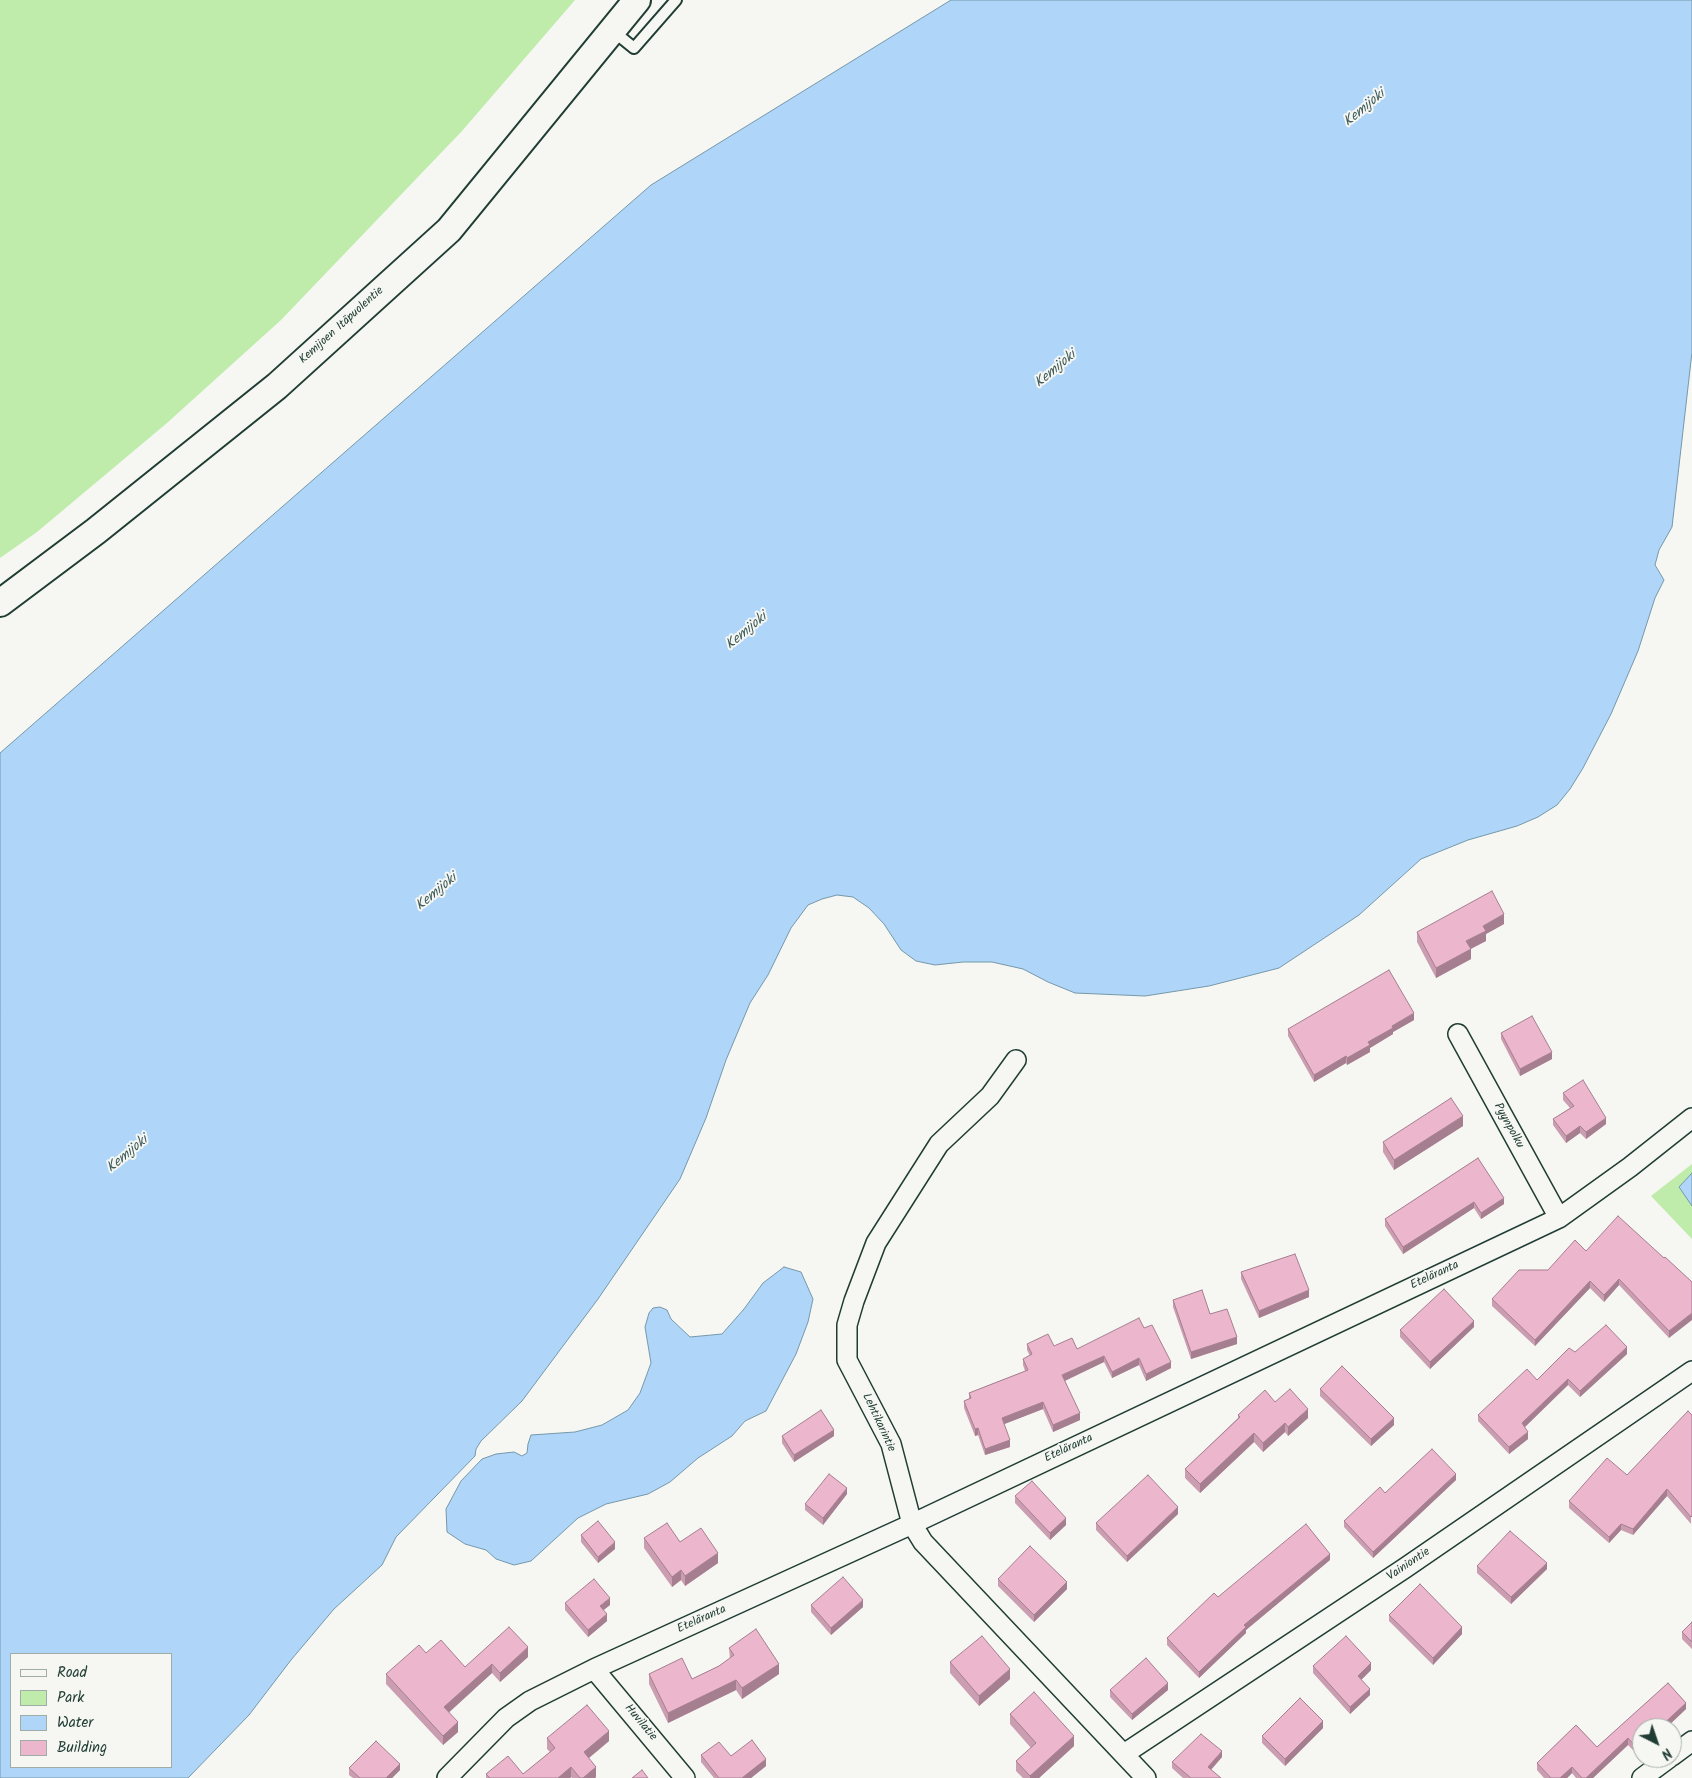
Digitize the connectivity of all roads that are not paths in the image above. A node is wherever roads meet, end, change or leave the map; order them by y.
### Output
1 (637, 0) edge
2 (676, 0) edge
3 (612, 30) junction
4 (0, 603) edge
5 (1458, 1034) dead end
6 (1016, 1060) dead end
7 (1692, 1118) edge
8 (1559, 1218) junction
9 (1692, 1371) edge
10 (912, 1524) junction
11 (594, 1668) junction
12 (1692, 1741) edge
13 (1682, 1749) edge
14 (1124, 1754) junction
15 (1656, 1768) edge
16 (447, 1778) edge
17 (685, 1778) edge
18 (1146, 1778) edge
19 (1642, 1778) edge

1 - 3 main road, Kemijoen Itäpuolentie
2 - 3 lane
3 - 4 main road, Kemijoen Itäpuolentie
5 - 8 street, Pyynpolku
6 - 10 street, Lehtikarintie
7 - 8 street, Eteläranta
8 - 10 street, Eteläranta
9 - 14 street, Vainiontie
10 - 11 street, Eteläranta
10 - 14 street, Lehtikarintie
11 - 16 street, Eteläranta
11 - 17 street, Huvilatie
12 - 13 street
14 - 18 street, Lehtikarintie
15 - 19 street

